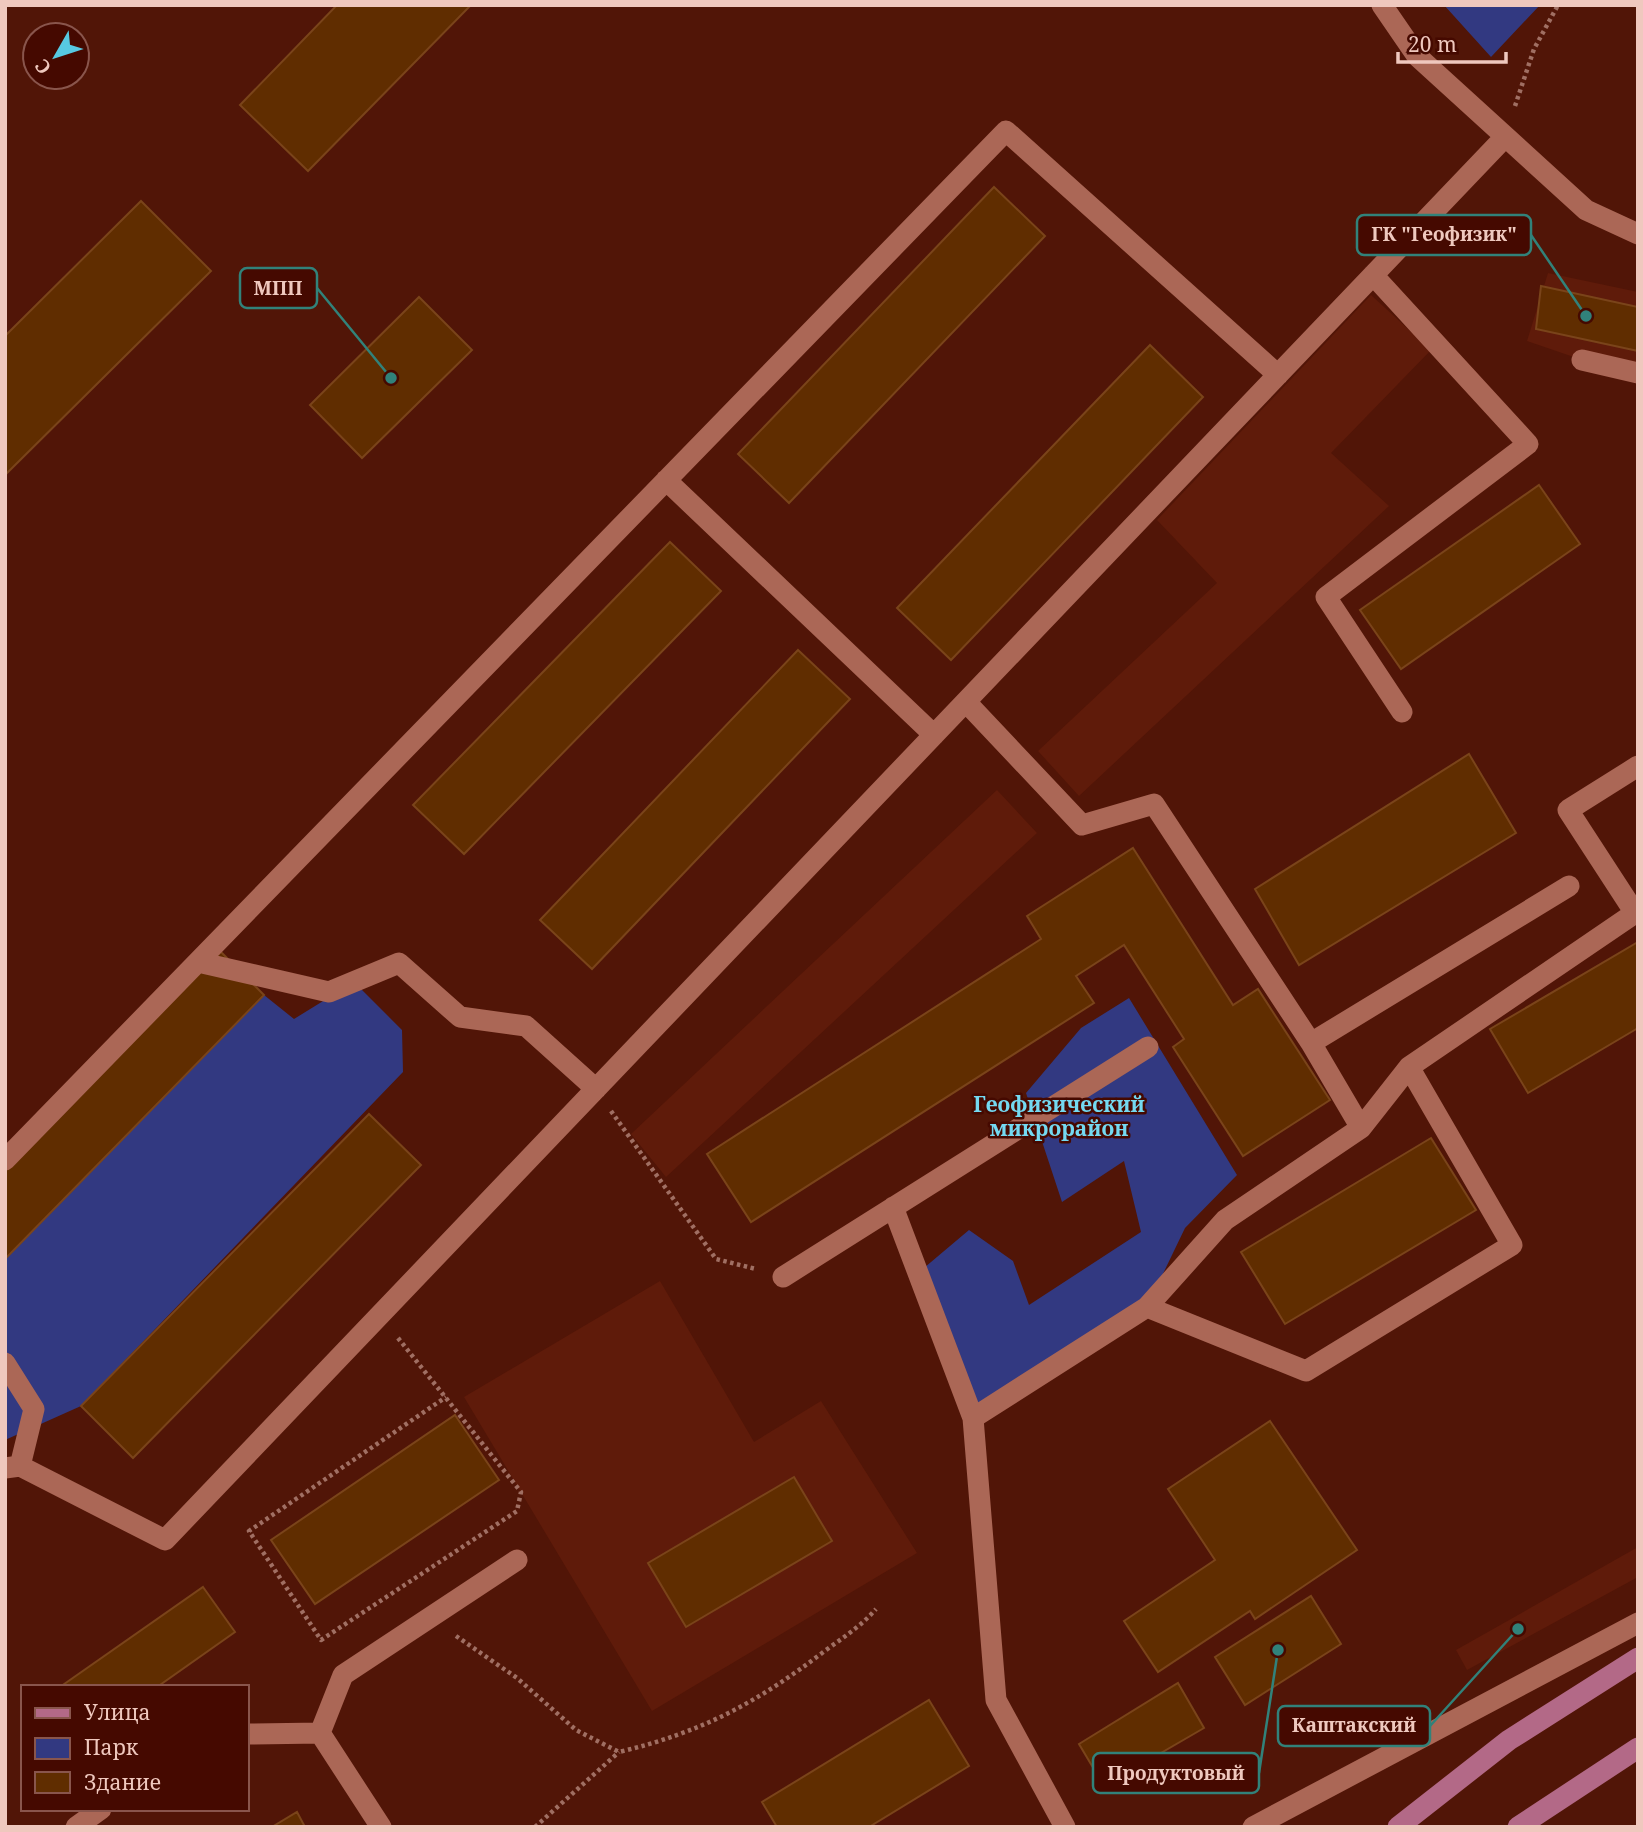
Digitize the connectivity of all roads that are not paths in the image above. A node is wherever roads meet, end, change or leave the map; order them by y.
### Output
1 (1382, 5) edge
2 (1505, 137) junction
3 (1638, 234) edge
4 (1373, 275) junction
5 (1582, 360) dead end
6 (1638, 373) edge
7 (1278, 375) junction
8 (666, 481) junction
9 (966, 702) junction
10 (1402, 712) dead end
11 (934, 734) junction
12 (1638, 766) edge
13 (1569, 886) dead end
14 (1637, 912) edge
15 (198, 962) junction
16 (1311, 1043) junction
17 (1148, 1047) dead end
18 (1409, 1067) junction
19 (596, 1089) junction
20 (1360, 1128) junction
21 (5, 1160) edge
22 (893, 1207) junction
23 (783, 1277) road end
24 (1147, 1307) junction
25 (5, 1363) edge
26 (973, 1418) junction
27 (12, 1467) edge
28 (517, 1560) dead end
29 (1638, 1623) edge
30 (1638, 1658) edge
31 (320, 1733) junction
32 (248, 1734) edge
33 (1638, 1748) edge
34 (98, 1811) edge
35 (76, 1827) edge
36 (381, 1827) edge
37 (1065, 1827) edge
38 (1253, 1827) edge
39 (1398, 1827) edge
40 (1518, 1827) edge

1 - 2 street
2 - 3 street
2 - 4 street
4 - 7 street
4 - 10 street
5 - 6 street
7 - 8 street
7 - 9 street
8 - 11 street
8 - 15 street
9 - 11 street
9 - 16 street
11 - 19 street
12 - 14 street
13 - 16 street
14 - 18 street
15 - 19 street
15 - 21 street
16 - 20 street
17 - 22 street
18 - 20 street
18 - 24 street
19 - 27 street
20 - 24 street
22 - 23 street
22 - 26 street
24 - 26 street
25 - 27 street
26 - 37 street
28 - 31 street
29 - 38 street
30 - 39 main road
31 - 32 street
31 - 36 street
33 - 40 main road
34 - 35 street

